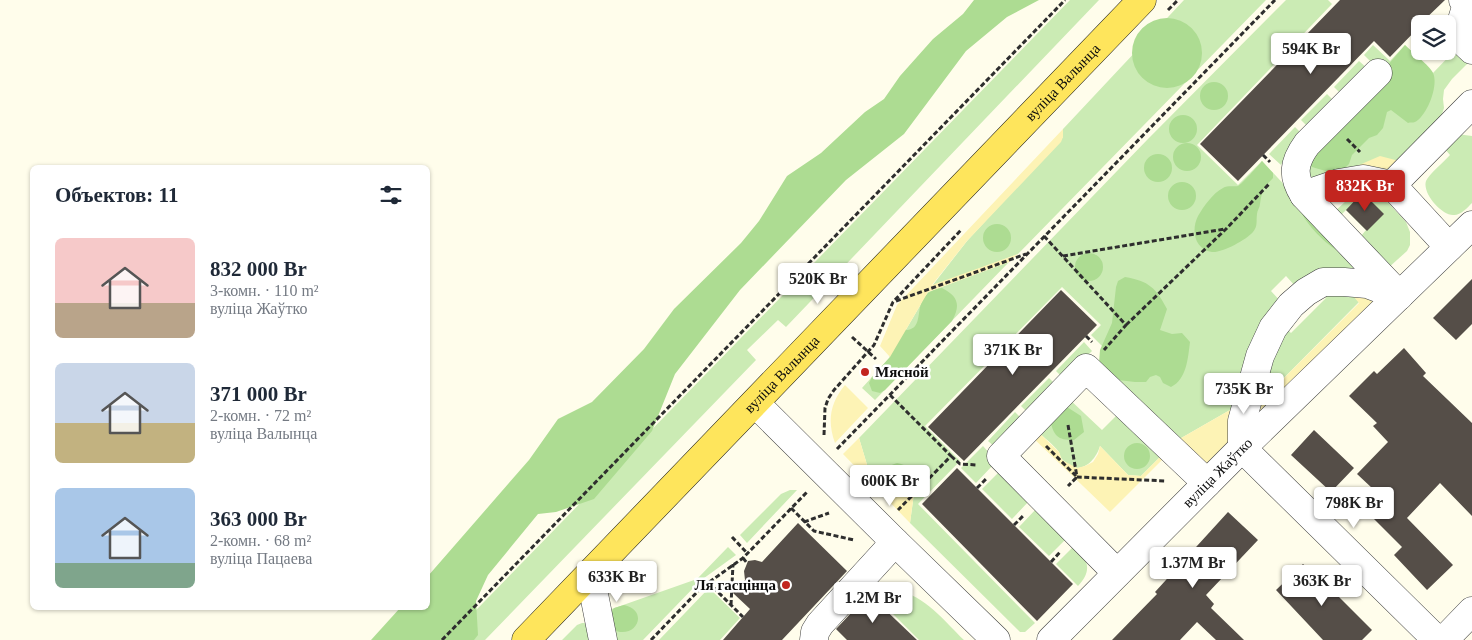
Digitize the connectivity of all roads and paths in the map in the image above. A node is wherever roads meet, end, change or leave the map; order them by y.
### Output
1 (1066, 0) edge
2 (1142, 0) edge
3 (1275, 0) edge
4 (1463, 0) edge
5 (1472, 50) edge
6 (1378, 73) dead end
7 (1472, 104) edge
8 (1274, 179) dead end
9 (1392, 185) junction
10 (1304, 195) junction
11 (1472, 225) edge
12 (1226, 229) junction
13 (1044, 236) junction
14 (1450, 247) junction
15 (1027, 254) junction
16 (1063, 256) junction
17 (1400, 296) junction
18 (893, 302) dead end
19 (1126, 325) junction
20 (874, 345) dead end
21 (1098, 356) dead end
22 (844, 378) dead end
23 (1063, 393) junction
24 (890, 395) junction
25 (755, 403) junction
26 (1028, 428) junction
27 (1242, 448) junction
28 (833, 454) dead end
29 (951, 456) junction
30 (960, 464) dead end
31 (1077, 477) junction
32 (1167, 481) dead end
33 (1207, 483) junction
34 (809, 490) dead end
35 (791, 508) junction
36 (832, 512) dead end
37 (894, 514) dead end
38 (804, 522) junction
39 (732, 537) dead end
40 (854, 540) dead end
41 (895, 542) junction
42 (747, 553) junction
43 (742, 558) junction
44 (747, 563) dead end
45 (733, 564) junction
46 (1117, 573) junction
47 (590, 574) junction
48 (708, 582) junction
49 (898, 585) dead end
50 (880, 604) dead end
51 (731, 606) junction
52 (1472, 611) edge
53 (743, 617) dead end
54 (442, 640) edge
55 (526, 640) edge
56 (603, 640) edge
57 (651, 640) edge
58 (814, 640) edge
59 (996, 640) edge
60 (1051, 640) edge
61 (1437, 640) edge
62 (1444, 640) edge

1 - 54 path
2 - 25 main road, вуліца Валынца
3 - 13 path
4 - 5 street
6 - 10 street
7 - 9 street
8 - 12 path
9 - 10 street
9 - 14 street
10 - 17 street
11 - 14 street, вуліца Жаўтко
12 - 16 path
12 - 19 path
13 - 15 path
13 - 16 path
14 - 17 street, вуліца Жаўтко
15 - 18 path
15 - 24 path
16 - 19 path
17 - 27 street, вуліца Жаўтко
17 - 27 street
19 - 21 path
20 - 22 path
23 - 26 street
23 - 31 path
23 - 33 street
24 - 28 path
24 - 29 path
25 - 41 street
25 - 47 main road, вуліца Валынца
26 - 31 path
26 - 46 street
27 - 33 street, вуліца Жаўтко
27 - 61 street
29 - 30 path
29 - 37 path
31 - 32 path
33 - 46 street, вуліца Жаўтко
34 - 35 path
35 - 38 path
35 - 42 path
36 - 38 path
38 - 40 path
39 - 42 path
41 - 58 street
41 - 59 street
42 - 43 path
43 - 44 path
43 - 45 path
45 - 48 path
45 - 51 path
46 - 60 street, вуліца Жаўтко
47 - 55 main road, вуліца Валынца
47 - 56 street
48 - 51 path
48 - 57 path
49 - 50 path
51 - 53 path
52 - 62 street

